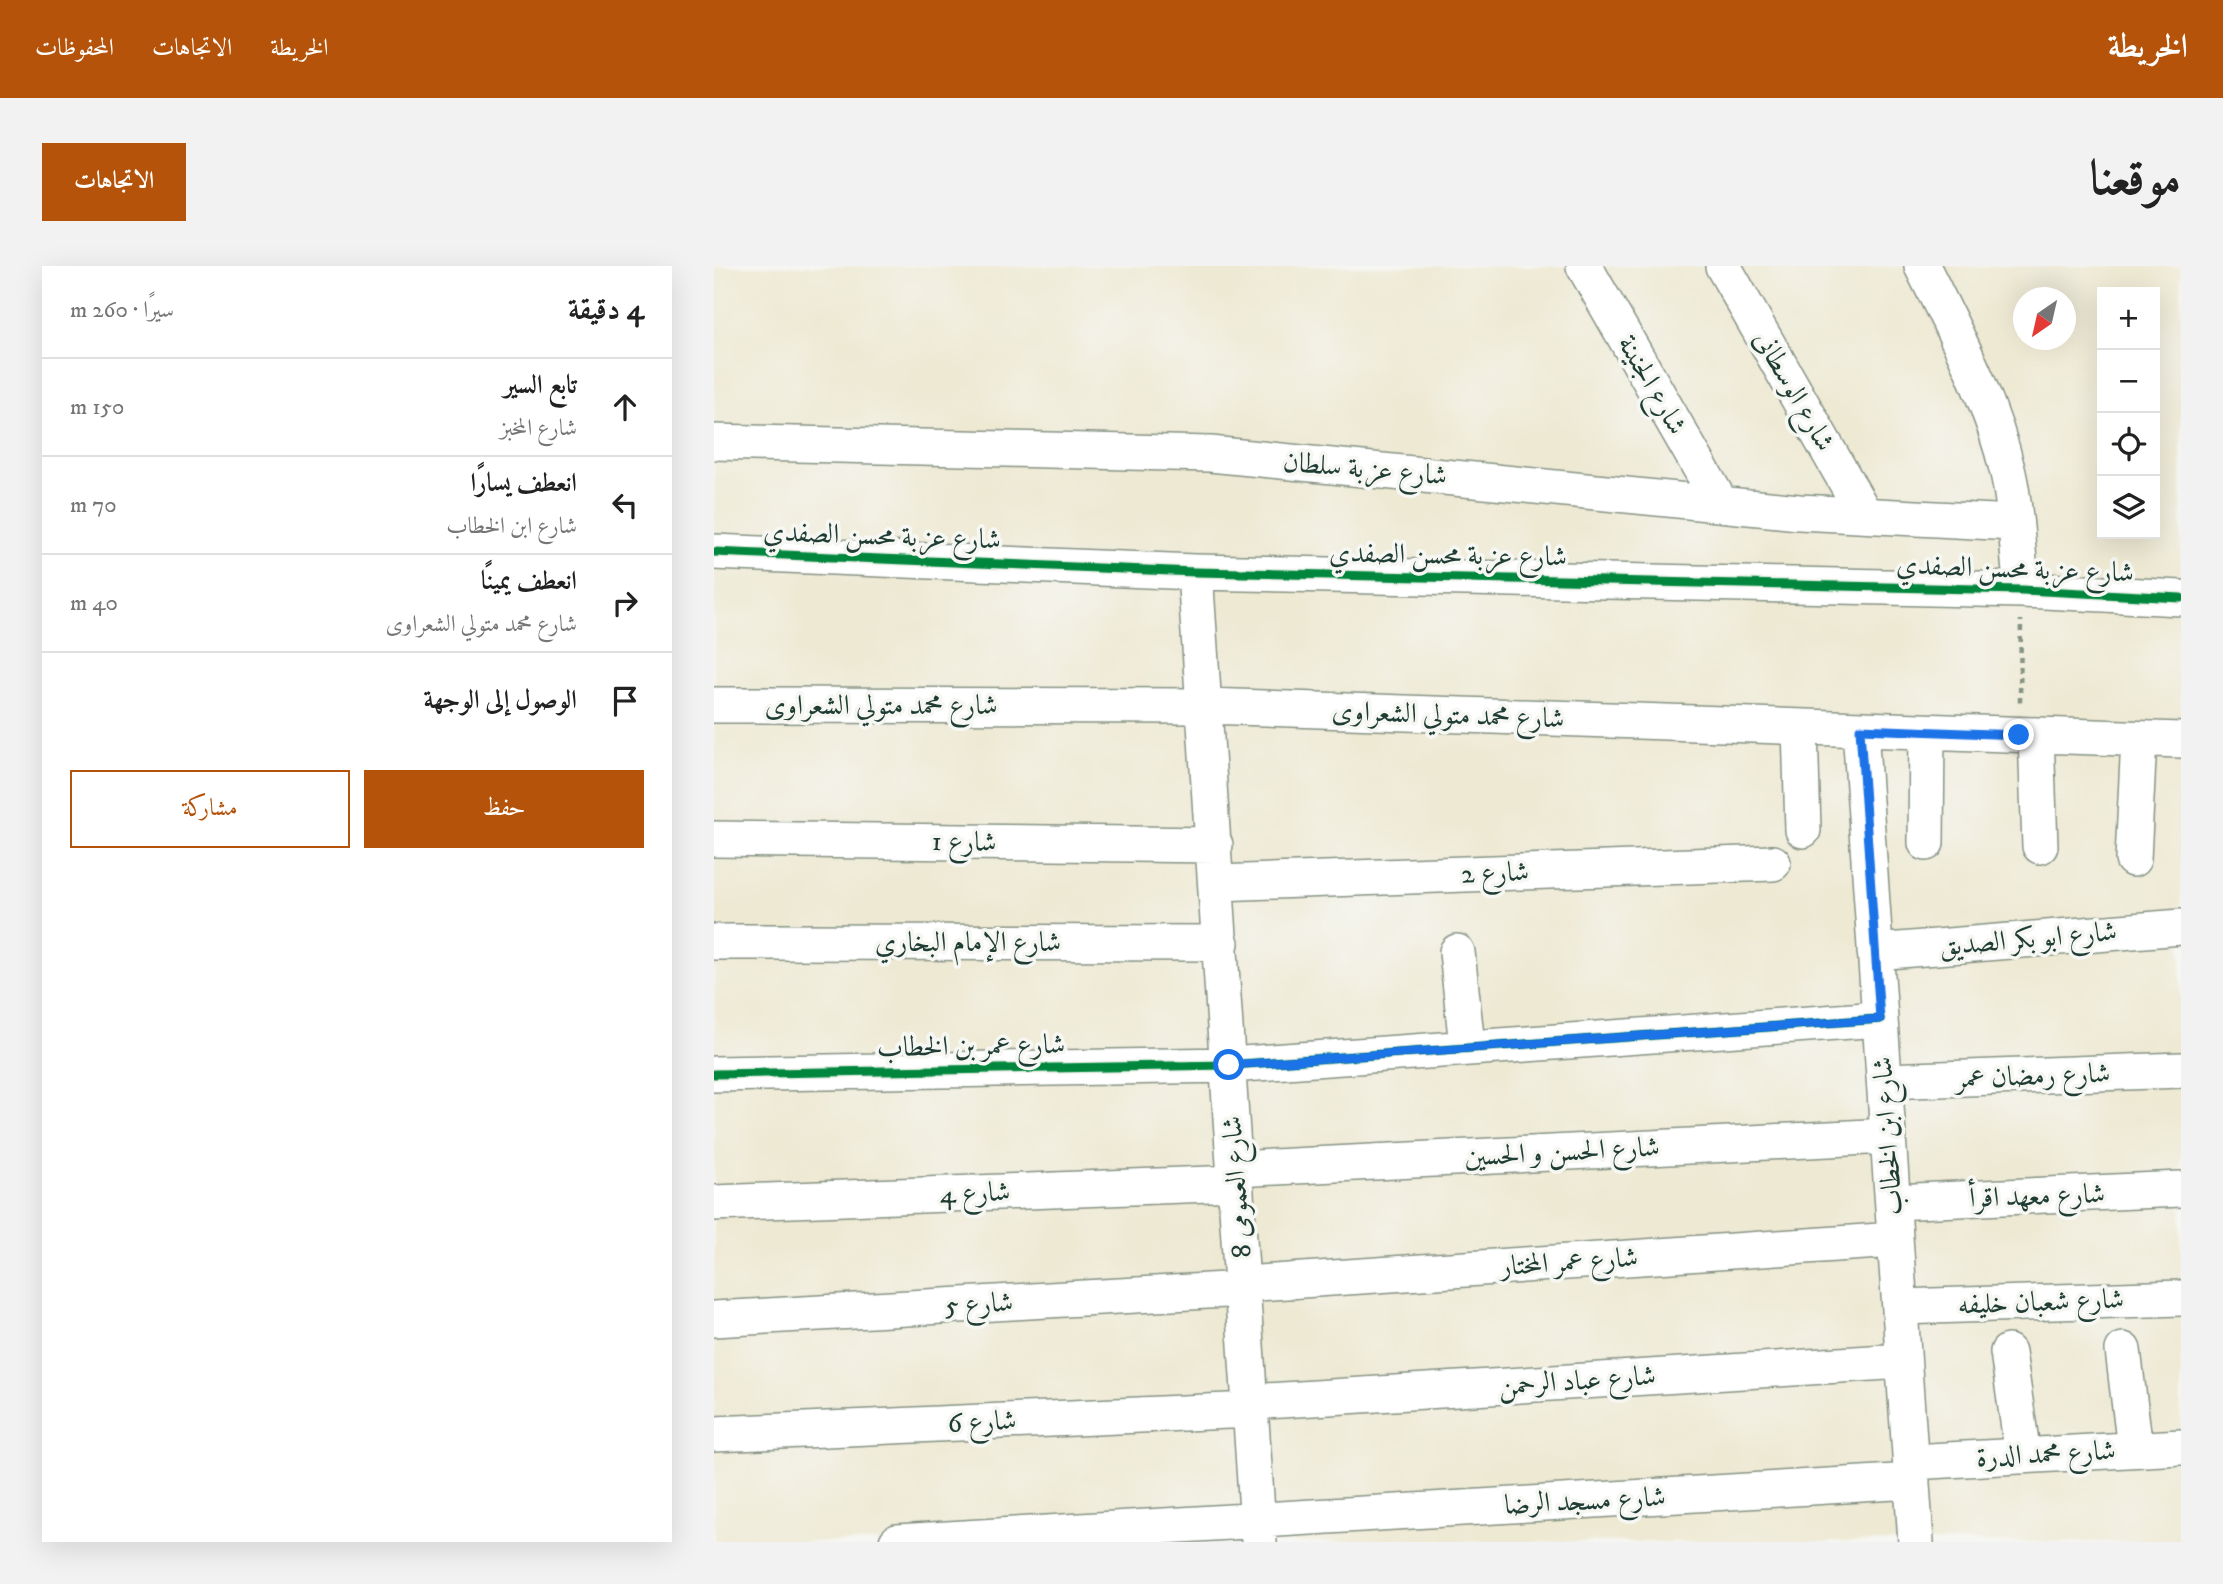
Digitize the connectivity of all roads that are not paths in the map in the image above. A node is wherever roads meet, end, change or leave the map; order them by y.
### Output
1 (1584, 266) edge
2 (1723, 266) edge
3 (1922, 266) edge
4 (714, 442) edge
5 (1721, 504) junction
6 (1864, 515) junction
7 (2014, 523) junction
8 (714, 552) edge
9 (1195, 572) junction
10 (2022, 590) junction
11 (2181, 598) edge
12 (714, 705) edge
13 (1206, 706) junction
14 (1800, 727) junction
15 (1860, 729) junction
16 (1927, 732) junction
17 (2028, 735) junction
18 (2139, 739) junction
19 (2181, 740) edge
20 (1803, 830) dead end
21 (714, 839) edge
22 (1926, 843) dead end
23 (1214, 845) junction
24 (2040, 846) dead end
25 (2133, 859) dead end
26 (1773, 863) dead end
27 (1217, 883) junction
28 (2181, 927) edge
29 (714, 942) edge
30 (1221, 943) junction
31 (1457, 952) dead end
32 (1875, 952) junction
33 (1880, 1019) junction
34 (1467, 1046) junction
35 (1229, 1065) junction
36 (2181, 1070) edge
37 (714, 1074) edge
38 (1885, 1081) junction
39 (1888, 1136) junction
40 (1236, 1176) junction
41 (2181, 1189) edge
42 (1893, 1202) junction
43 (714, 1203) edge
44 (1895, 1240) junction
45 (1243, 1287) junction
46 (2181, 1298) edge
47 (1900, 1307) junction
48 (714, 1319) edge
49 (2123, 1350) dead end
50 (2008, 1352) dead end
51 (1903, 1361) junction
52 (1250, 1406) junction
53 (714, 1434) edge
54 (2181, 1447) edge
55 (2135, 1449) junction
56 (2023, 1456) junction
57 (1911, 1472) junction
58 (1258, 1531) edge
59 (897, 1542) edge
60 (1916, 1542) edge

1 - 5 street, شارع الجنينة
2 - 6 street, شارع الوسطانى
3 - 7 street
4 - 5 street, شارع عزبة سلطان
5 - 6 street, شارع عزبة سلطان
6 - 7 street, شارع عزبة سلطان
7 - 10 street
8 - 9 street, شارع عزبة محسن الصفدي
9 - 10 street, شارع عزبة محسن الصفدي
9 - 13 street, شارع العمومى 8
10 - 11 street, شارع عزبة محسن الصفدي
12 - 13 street, شارع محمد متولي الشعراوى
13 - 14 street, شارع محمد متولي الشعراوى
13 - 23 street, شارع العمومى 8
14 - 15 street, شارع محمد متولي الشعراوى
14 - 20 street
15 - 16 street, شارع محمد متولي الشعراوى
15 - 32 street, شارع ابن الخطاب
16 - 17 street, شارع محمد متولي الشعراوى
16 - 22 street
17 - 18 street, شارع محمد متولي الشعراوى
17 - 24 street
18 - 19 street, شارع محمد متولي الشعراوى
18 - 25 street
21 - 23 street, شارع 1
23 - 27 street, شارع العمومى 8
26 - 27 street, شارع 2
27 - 30 street, شارع العمومى 8
28 - 32 street, شارع ابو بكر الصديق
29 - 30 street, شارع الإمام البخاري
30 - 35 street, شارع العمومى 8
31 - 34 street
32 - 33 street, شارع ابن الخطاب
33 - 34 street, شارع عمر بن الخطاب
33 - 38 street, شارع ابن الخطاب
34 - 35 street, شارع عمر بن الخطاب
35 - 37 street, شارع عمر بن الخطاب
35 - 40 street, شارع العمومى 8
36 - 38 street, شارع رمضان عمر
38 - 39 street, شارع ابن الخطاب
39 - 40 street, شارع الحسن و الحسين
39 - 42 street, شارع ابن الخطاب
40 - 43 street, شارع 4
40 - 45 street, شارع العمومى 8
41 - 42 street, شارع معهد اقرأ
42 - 44 street, شارع ابن الخطاب
44 - 45 street, شارع عمر المختار
44 - 47 street, شارع ابن الخطاب
45 - 48 street, شارع 5
45 - 52 street, شارع العمومى 8
46 - 47 street, شارع شعبان خليفه
47 - 51 street, شارع ابن الخطاب
49 - 55 street
50 - 56 street
51 - 52 street, شارع عباد الرحمن
51 - 57 street, شارع ابن الخطاب
52 - 53 street, شارع 6
52 - 58 street, شارع العمومى 8
54 - 55 street, شارع محمد الدرة
55 - 56 street, شارع محمد الدرة
56 - 57 street, شارع محمد الدرة
57 - 58 street, شارع مسجد الرضا
57 - 60 street, شارع ابن الخطاب
58 - 59 street, شارع مسجد الرضا

